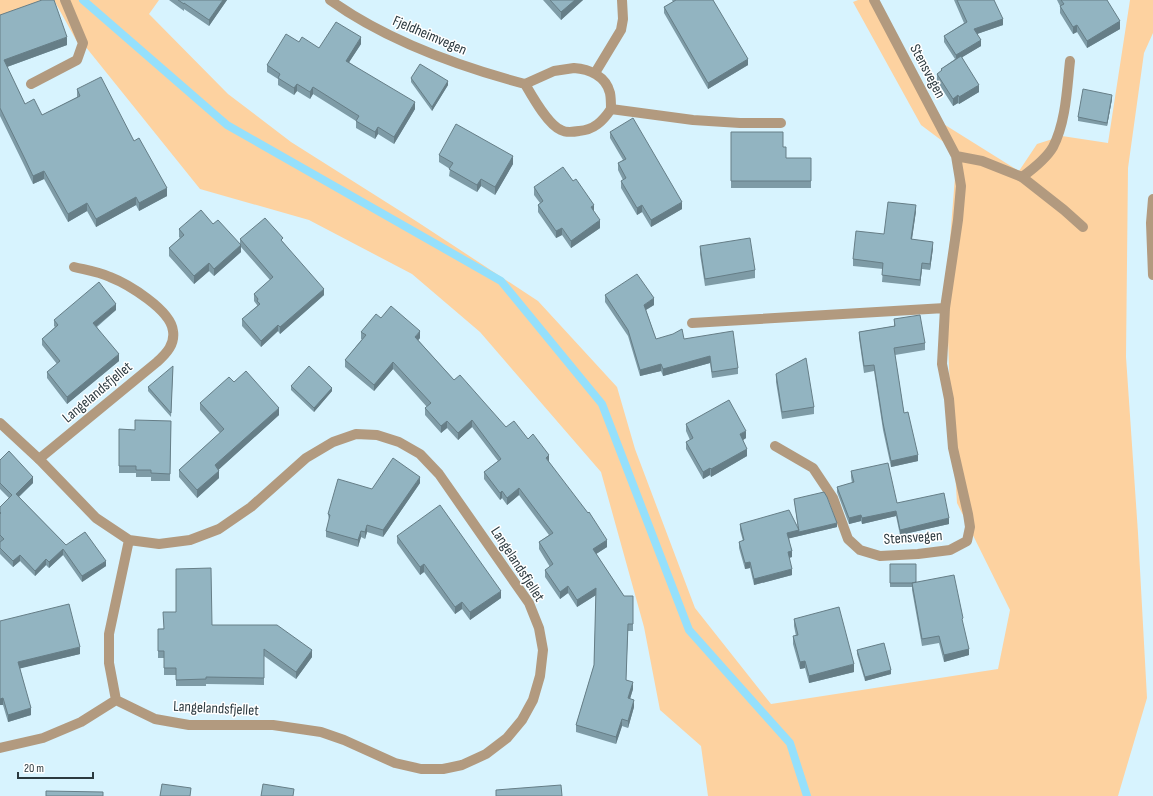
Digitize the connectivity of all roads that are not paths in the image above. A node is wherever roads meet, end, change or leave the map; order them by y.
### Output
1 (65, 0) edge
2 (330, 0) edge
3 (622, 0) edge
4 (874, 0) edge
5 (1070, 61) dead end
6 (595, 73) junction
7 (32, 84) dead end
8 (525, 84) junction
9 (611, 109) junction
10 (781, 122) dead end
11 (956, 156) junction
12 (1022, 177) junction
13 (1153, 200) edge
14 (1083, 227) dead end
15 (74, 267) dead end
16 (1153, 276) edge
17 (945, 308) junction
18 (692, 323) dead end
19 (0, 423) edge
20 (775, 446) dead end
21 (39, 459) junction
22 (129, 540) junction
23 (116, 700) junction
24 (0, 748) edge

1 - 7 street
2 - 8 street, Fjeldheimvegen
3 - 6 street
4 - 11 street, Stensvegen
5 - 12 street
6 - 8 street
6 - 9 street
8 - 9 street
9 - 10 street
11 - 12 street
11 - 17 street, Stensvegen
12 - 14 street
13 - 16 street
15 - 21 street, Langelandsfjellet
17 - 18 street
17 - 20 street, Stensvegen
19 - 21 street, Langelandsfjellet
21 - 22 street, Langelandsfjellet
22 - 23 street
22 - 23 street, Langelandsfjellet
23 - 24 street

